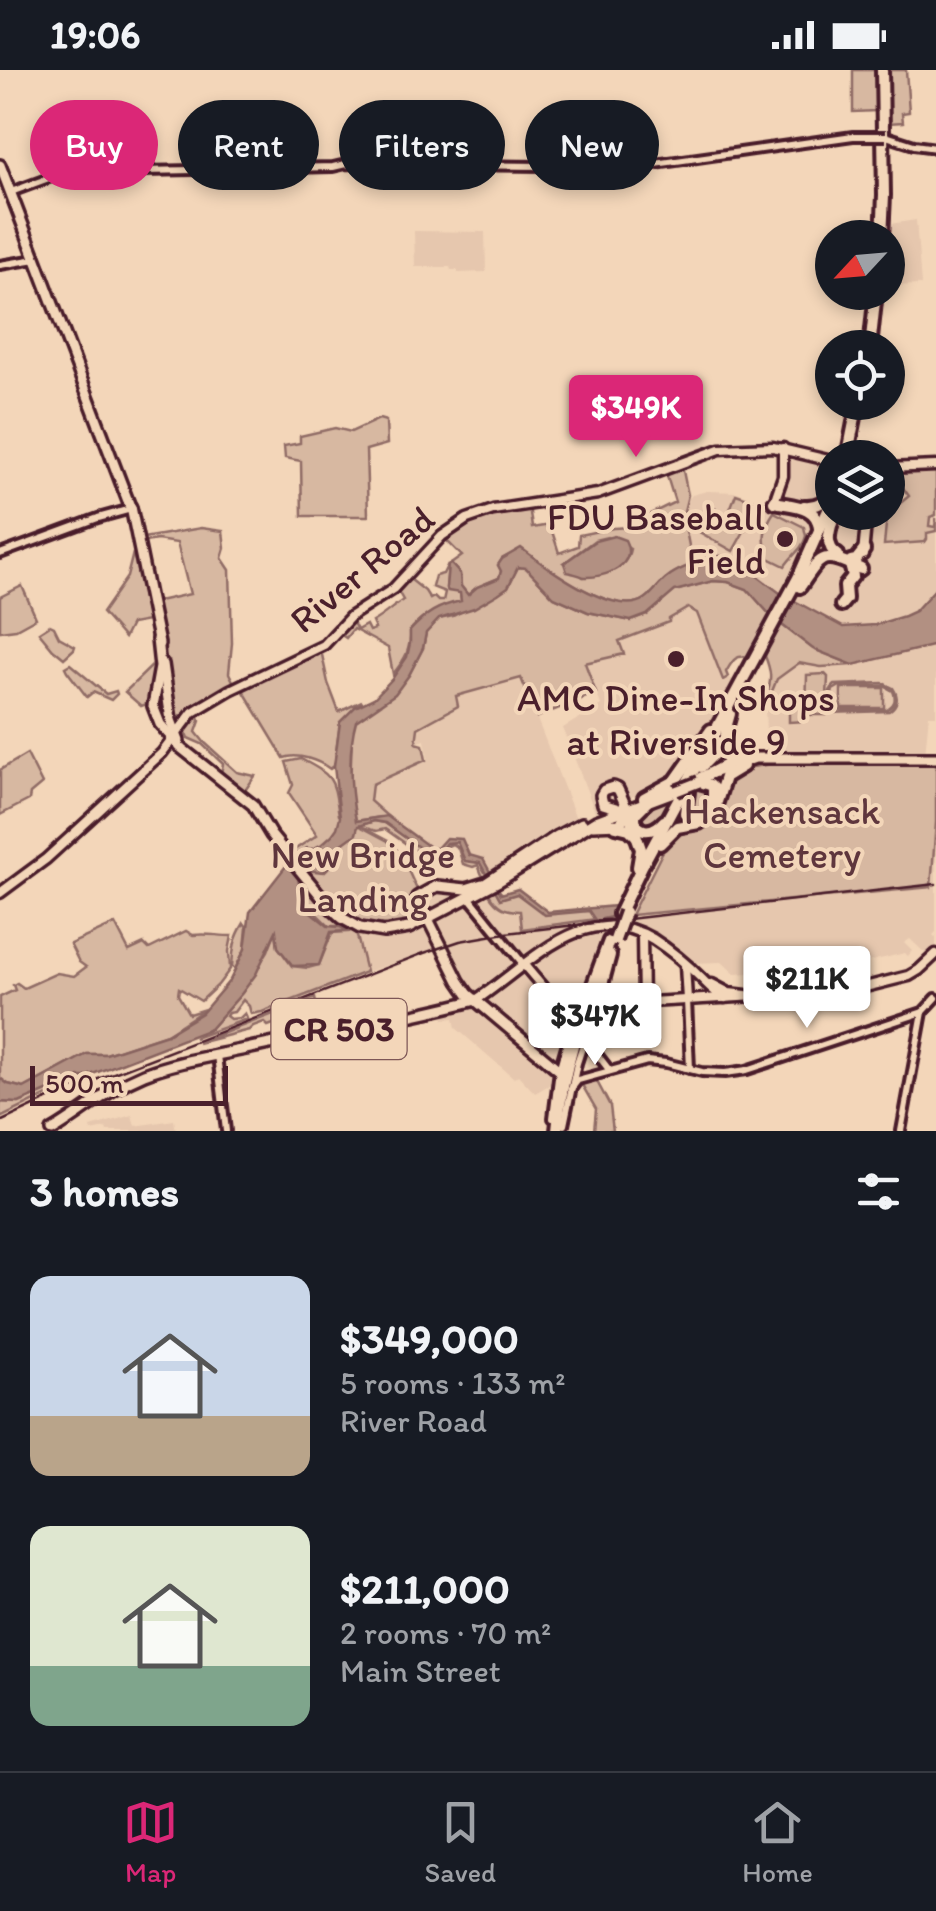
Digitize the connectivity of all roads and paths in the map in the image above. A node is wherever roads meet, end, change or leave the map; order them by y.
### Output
1 (878, 72) edge
2 (936, 148) edge
3 (0, 165) edge
4 (11, 192) junction
5 (879, 220) edge
6 (881, 220) edge
7 (36, 259) junction
8 (0, 265) edge
9 (783, 448) junction
10 (800, 452) junction
11 (815, 456) edge
12 (784, 466) junction
13 (936, 466) edge
14 (905, 467) edge
15 (775, 500) junction
16 (815, 505) edge
17 (130, 510) junction
18 (821, 530) edge
19 (825, 530) edge
20 (830, 530) edge
21 (866, 530) edge
22 (820, 533) junction
23 (864, 550) joint
24 (0, 554) edge
25 (856, 565) junction
26 (794, 590) junction
27 (857, 608) dead end
28 (157, 639) junction
29 (156, 689) junction
30 (168, 698) junction
31 (731, 706) junction
32 (200, 707) junction
33 (163, 728) junction
34 (179, 743) junction
35 (164, 751) junction
36 (936, 758) edge
37 (744, 764) junction
38 (702, 775) junction
39 (681, 789) junction
40 (646, 799) junction
41 (622, 808) junction
42 (671, 812) junction
43 (584, 824) junction
44 (616, 826) junction
45 (638, 838) junction
46 (660, 844) junction
47 (539, 848) junction
48 (550, 850) junction
49 (494, 881) junction
50 (629, 892) junction
51 (0, 893) edge
52 (464, 899) junction
53 (622, 913) junction
54 (428, 918) junction
55 (409, 928) junction
56 (632, 929) junction
57 (642, 934) junction
58 (435, 935) junction
59 (612, 941) junction
60 (641, 952) junction
61 (936, 954) edge
62 (608, 960) junction
63 (685, 965) junction
64 (524, 966) junction
65 (596, 976) junction
66 (458, 981) junction
67 (706, 982) junction
68 (587, 992) junction
69 (600, 992) junction
70 (718, 994) junction
71 (729, 996) junction
72 (936, 998) edge
73 (708, 999) junction
74 (476, 1000) junction
75 (687, 1000) junction
76 (556, 1002) junction
77 (644, 1003) junction
78 (614, 1004) junction
79 (449, 1008) junction
80 (923, 1012) junction
81 (592, 1015) junction
82 (572, 1029) junction
83 (586, 1037) junction
84 (217, 1055) junction
85 (690, 1069) junction
86 (559, 1070) junction
87 (610, 1071) junction
88 (571, 1089) junction
89 (556, 1127) edge
90 (52, 1131) edge
91 (226, 1131) edge
92 (901, 1131) edge

1 - 5 highway
1 - 6 highway
2 - 4 street, bridge
3 - 4 main road
4 - 7 main road
7 - 8 street
7 - 17 main road
9 - 10 main road, River Road
9 - 12 main road
9 - 32 main road, River Road
10 - 11 main road, River Road
10 - 12 main road
12 - 15 main road
13 - 14 main road
15 - 16 highway
15 - 22 highway
17 - 24 street
17 - 28 main road
18 - 22 highway
19 - 26 highway
20 - 25 highway
21 - 23 main road
22 - 26 highway
23 - 25 highway
25 - 26 highway
25 - 27 highway
26 - 31 highway
28 - 29 main road
28 - 30 main road
29 - 30 main road
29 - 33 main road
30 - 32 main road
30 - 34 main road
31 - 37 highway
31 - 38 highway
31 - 40 highway
31 - 42 highway
32 - 34 main road, River Road
33 - 34 main road
33 - 35 main road
34 - 35 main road, River Road
34 - 55 main road
35 - 51 main road, River Road
36 - 37 main road
37 - 38 main road
37 - 46 highway
38 - 39 highway
38 - 39 highway
39 - 40 main road
39 - 46 highway
40 - 41 main road
40 - 42 highway
41 - 43 main road
41 - 44 main road
41 - 45 highway
42 - 50 highway
43 - 44 main road
43 - 47 main road
43 - 48 main road
44 - 45 highway
45 - 50 highway
46 - 53 highway
47 - 48 main road
47 - 49 main road
48 - 49 main road, CR 503
49 - 52 main road
49 - 54 main road, CR 503
50 - 53 highway
52 - 54 main road
52 - 64 street
53 - 59 highway, bridge
54 - 55 main road
54 - 58 main road, CR 503
55 - 58 main road
56 - 57 main road
56 - 60 main road
56 - 64 main road
57 - 60 main road
57 - 63 main road
58 - 66 main road, CR 503
59 - 62 highway
59 - 65 highway
60 - 77 main road
61 - 71 main road
62 - 69 highway
62 - 89 highway
63 - 67 main road
63 - 75 main road
64 - 74 main road
64 - 76 main road
65 - 68 highway
65 - 89 highway
66 - 74 main road, CR 503
66 - 79 main road, CR 503
67 - 70 main road
67 - 71 main road
68 - 76 highway
68 - 82 highway
69 - 78 main road
69 - 81 street
70 - 71 main road
70 - 73 main road
71 - 73 main road
72 - 80 street
73 - 75 main road
74 - 79 main road, CR 503
74 - 86 main road
75 - 77 main road
75 - 85 street
76 - 82 main road
77 - 78 main road
78 - 81 main road
79 - 84 main road, CR 503
80 - 85 street
80 - 92 street
81 - 83 street
82 - 86 street
83 - 87 street
83 - 88 street
84 - 90 main road, CR 503
84 - 91 street
85 - 87 street
86 - 89 street
87 - 88 street
88 - 89 street

